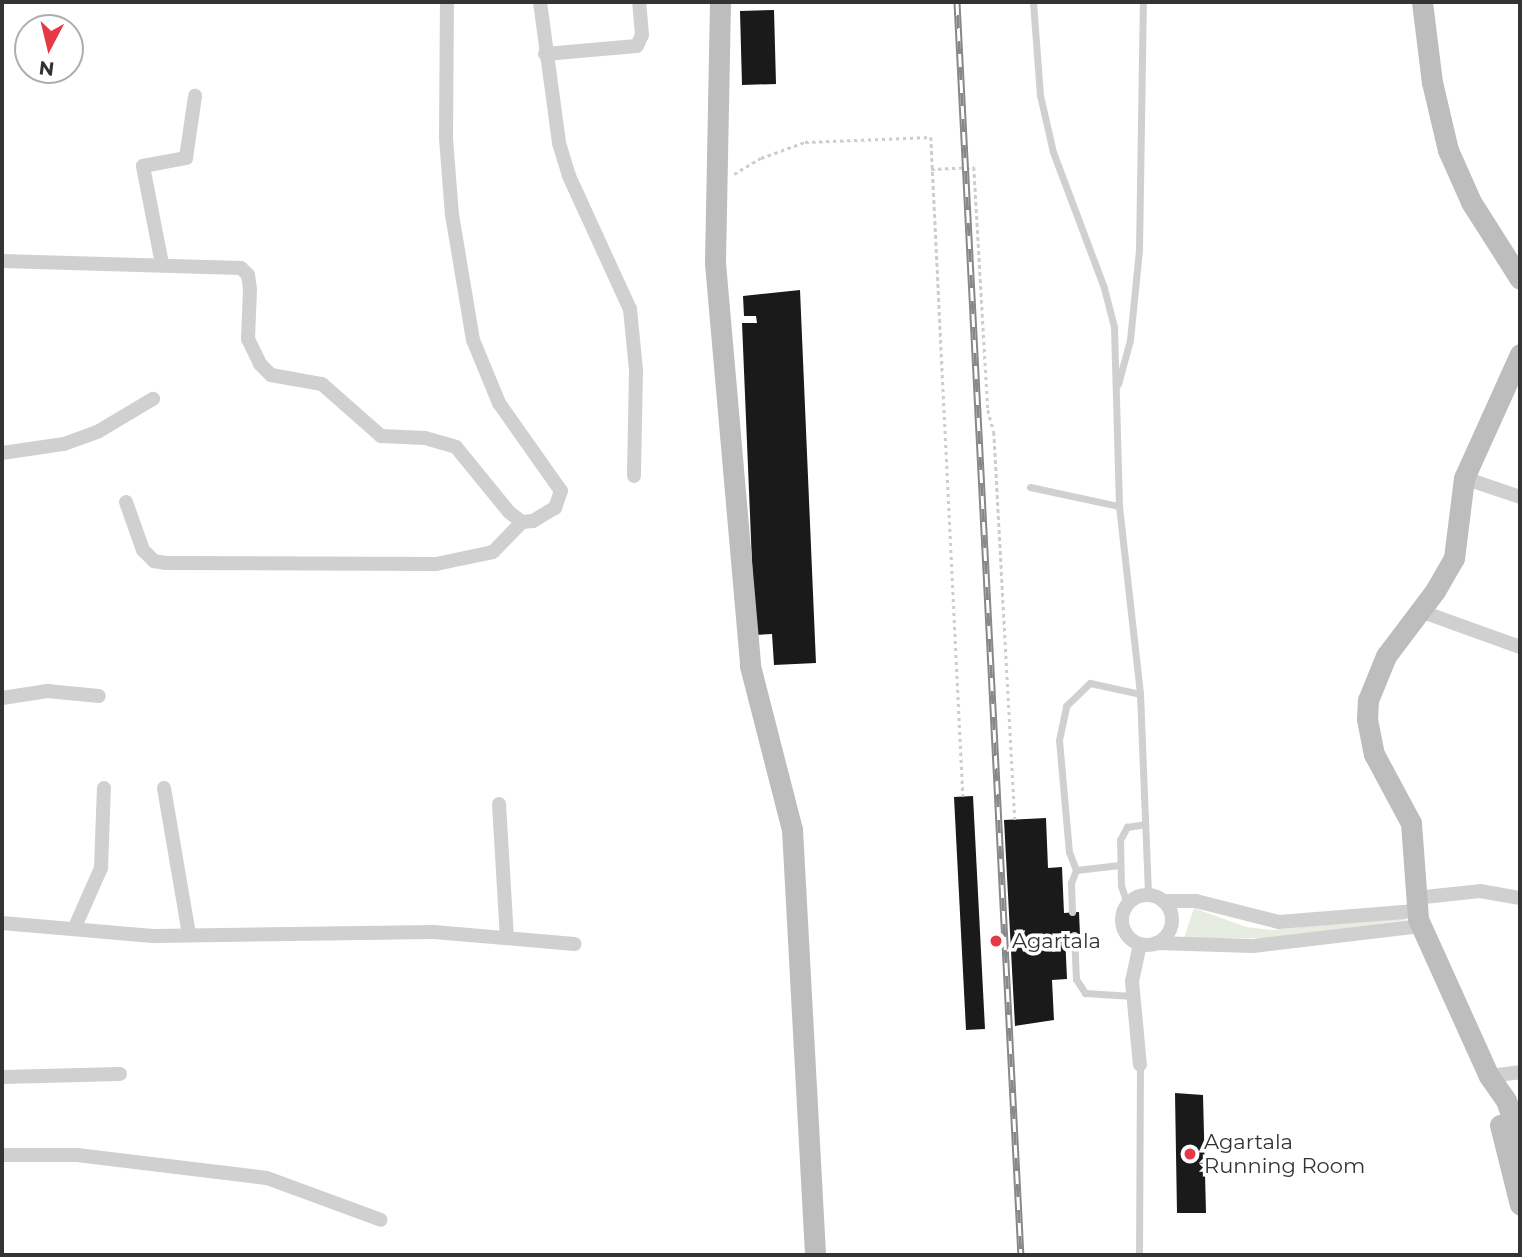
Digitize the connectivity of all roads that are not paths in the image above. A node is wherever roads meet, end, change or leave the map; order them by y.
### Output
1 (447, 2) edge
2 (540, 2) edge
3 (639, 2) edge
4 (720, 2) edge
5 (1033, 2) edge
6 (1143, 2) edge
7 (1422, 2) edge
8 (545, 54) junction
9 (195, 96) dead end
10 (2, 261) edge
11 (162, 264) junction
12 (1520, 279) edge
13 (1519, 361) edge
14 (1116, 388) junction
15 (153, 399) dead end
16 (2, 453) edge
17 (634, 476) dead end
18 (1464, 478) junction
19 (1030, 487) dead end
20 (1520, 497) edge
21 (126, 502) dead end
22 (1119, 506) junction
23 (522, 522) junction
24 (1420, 611) junction
25 (1520, 647) edge
26 (1140, 694) junction
27 (99, 696) dead end
28 (2, 698) edge
29 (104, 788) dead end
30 (164, 788) dead end
31 (499, 804) dead end
32 (1145, 824) junction
33 (1120, 865) junction
34 (1076, 870) junction
35 (1148, 895) junction
36 (1520, 898) edge
37 (1163, 901) junction
38 (1127, 904) junction
39 (1072, 912) dead end
40 (1417, 912) junction
41 (2, 923) edge
42 (74, 929) junction
43 (189, 935) junction
44 (1074, 935) dead end
45 (507, 938) junction
46 (1156, 943) junction
47 (574, 944) dead end
48 (1140, 944) junction
49 (1134, 996) junction
50 (1140, 1065) joint
51 (1520, 1072) edge
52 (120, 1074) dead end
53 (1489, 1076) junction
54 (2, 1077) edge
55 (1520, 1142) edge
56 (2, 1155) edge
57 (1520, 1205) edge
58 (381, 1220) dead end
59 (815, 1255) edge
60 (1139, 1255) edge

1 - 23 street
2 - 8 street
3 - 8 street
4 - 59 street
5 - 14 lane
6 - 14 lane
7 - 12 street
8 - 17 street
9 - 11 street
10 - 11 street
11 - 23 street
13 - 18 street
14 - 22 lane
15 - 16 street
18 - 20 street
18 - 24 street
19 - 22 lane
21 - 23 street
22 - 26 lane
24 - 25 street
24 - 40 street
26 - 32 lane
26 - 34 lane
27 - 28 street
29 - 42 street
30 - 43 street
31 - 45 street
32 - 33 lane
32 - 35 lane
33 - 34 lane
33 - 38 lane
34 - 39 lane
35 - 37 street
35 - 38 street
36 - 40 street
37 - 40 street
37 - 46 street
38 - 48 street
40 - 46 street
40 - 53 street
41 - 42 street
42 - 43 street
43 - 45 street
44 - 49 lane
45 - 47 street
46 - 48 street
48 - 49 street
49 - 50 street
50 - 60 lane
51 - 53 street
52 - 54 street
53 - 55 street
53 - 57 street
56 - 58 street

